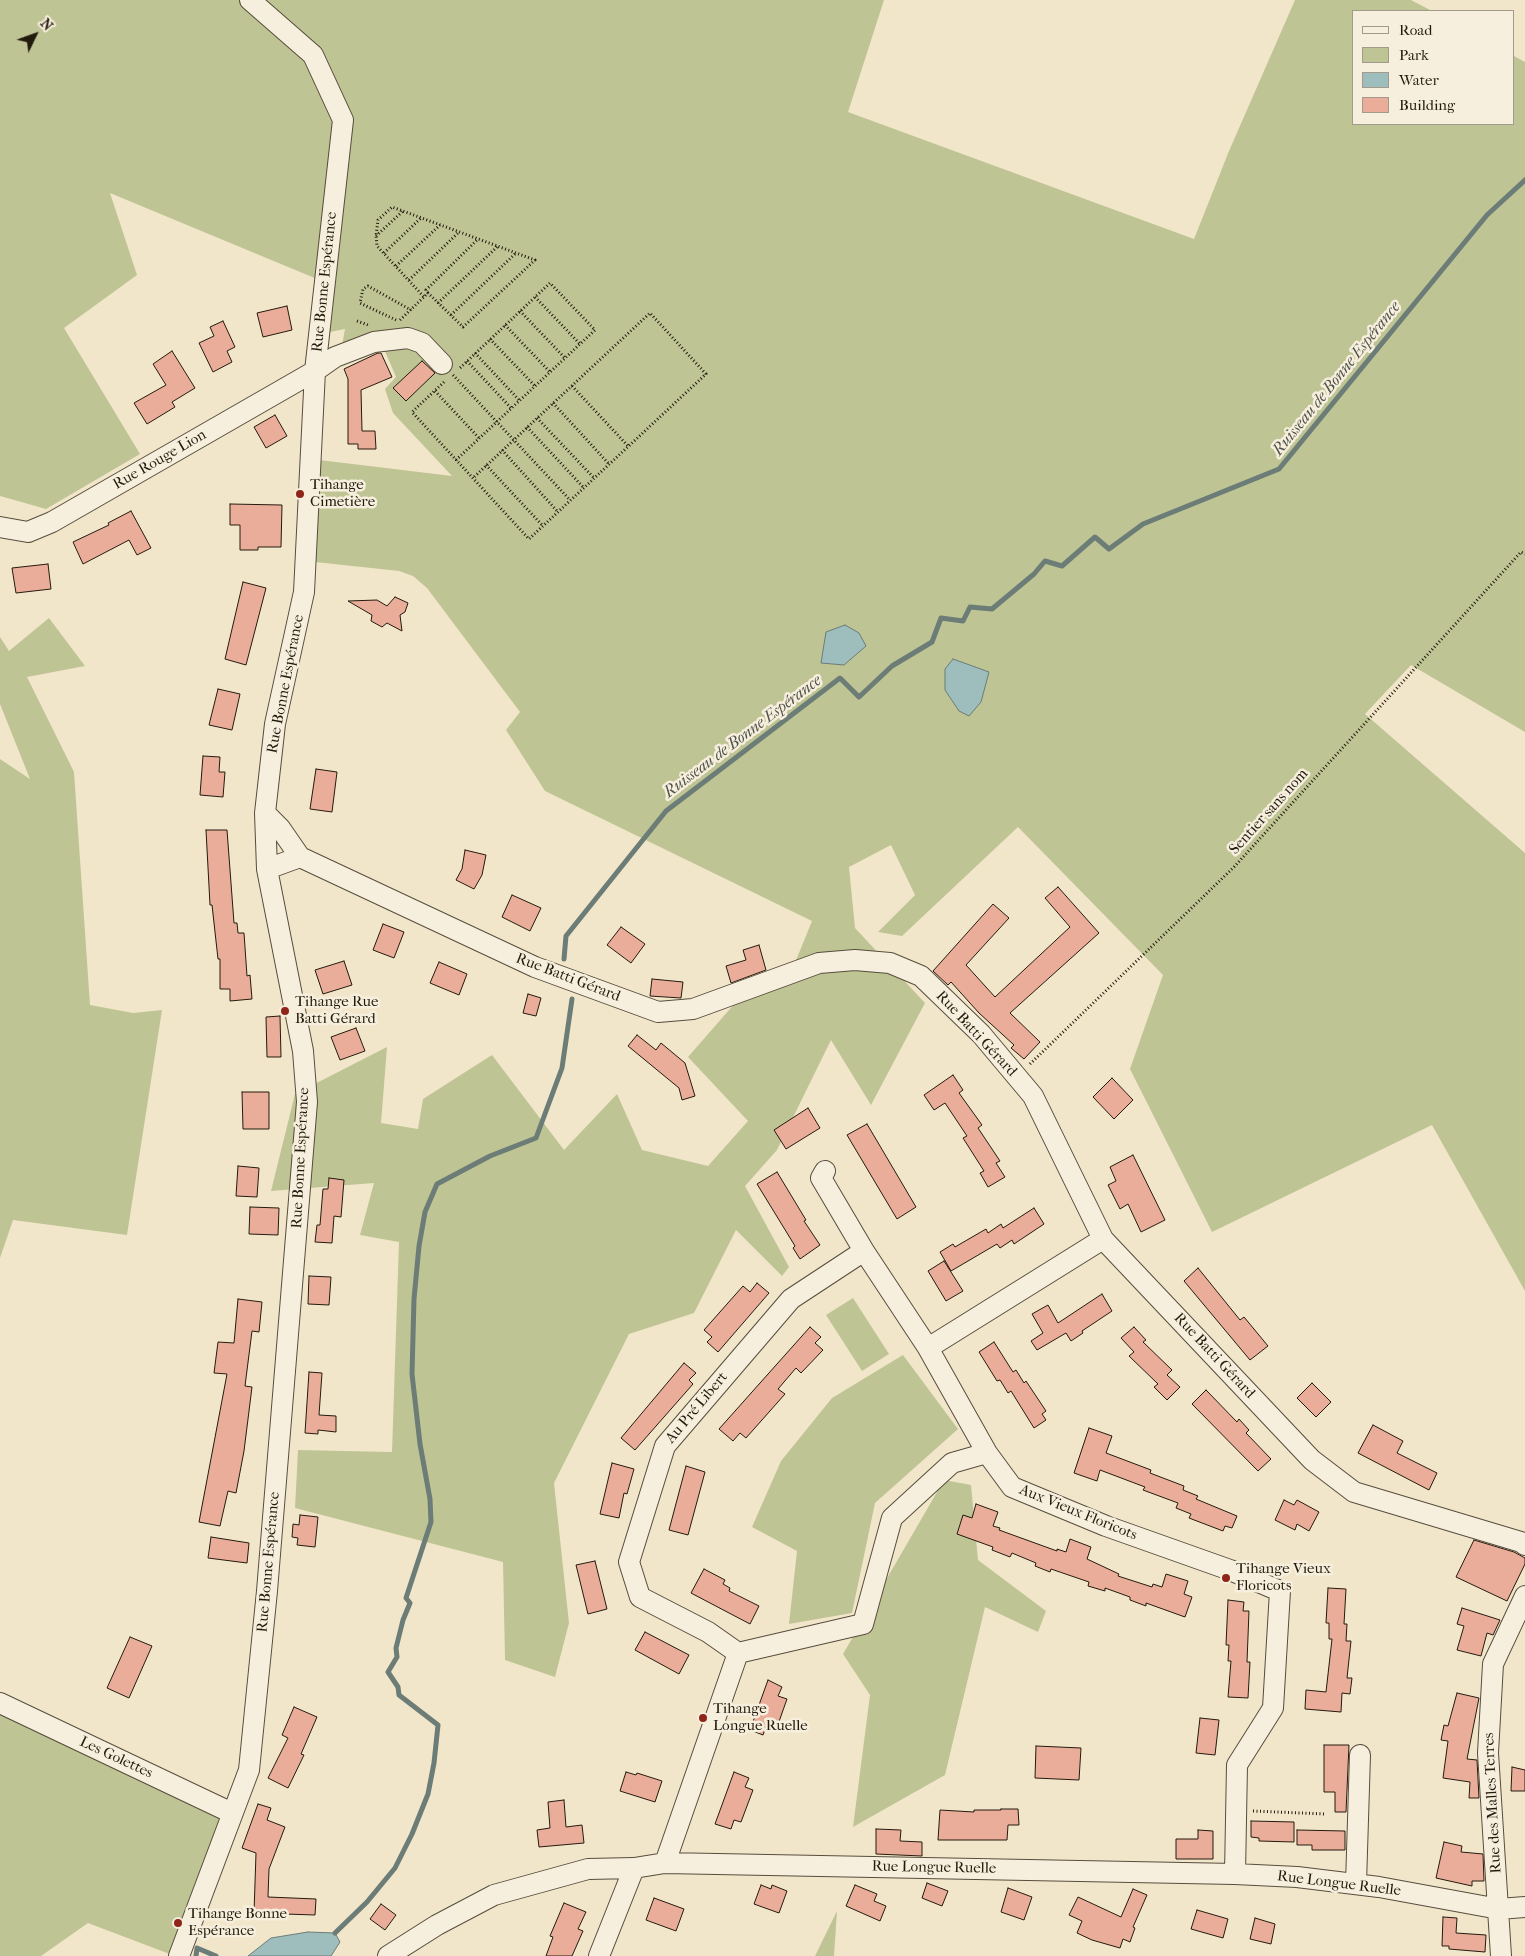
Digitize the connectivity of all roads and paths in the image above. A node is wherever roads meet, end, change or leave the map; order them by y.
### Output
1 (250, 0) edge
2 (403, 211) junction
3 (421, 218) junction
4 (440, 225) junction
5 (459, 232) junction
6 (376, 236) junction
7 (478, 239) junction
8 (498, 246) junction
9 (384, 253) junction
10 (516, 253) junction
11 (396, 266) junction
12 (409, 280) junction
13 (428, 293) junction
14 (424, 296) junction
15 (535, 297) junction
16 (438, 303) junction
17 (411, 310) junction
18 (520, 311) junction
19 (450, 315) junction
20 (505, 325) junction
21 (490, 339) junction
22 (580, 344) junction
23 (475, 353) junction
24 (565, 358) junction
25 (467, 361) junction
26 (447, 369) junction
27 (315, 371) junction
28 (550, 372) junction
29 (535, 386) junction
30 (572, 386) junction
31 (435, 391) junction
32 (520, 401) junction
33 (553, 403) junction
34 (511, 408) junction
35 (538, 418) junction
36 (497, 422) junction
37 (527, 427) junction
38 (479, 438) junction
39 (514, 440) junction
40 (628, 446) junction
41 (502, 450) junction
42 (456, 460) junction
43 (609, 464) junction
44 (486, 465) junction
45 (473, 478) junction
46 (594, 478) junction
47 (584, 488) junction
48 (570, 500) junction
49 (558, 512) junction
50 (543, 526) junction
51 (0, 527) edge
52 (1525, 554) edge
53 (265, 813) junction
54 (300, 857) junction
55 (267, 869) junction
56 (1016, 1076) junction
57 (825, 1171) dead end
58 (1103, 1239) junction
59 (864, 1251) junction
60 (928, 1348) junction
61 (987, 1454) junction
62 (1525, 1544) edge
63 (1525, 1596) edge
64 (738, 1653) junction
65 (0, 1703) edge
66 (1360, 1755) dead end
67 (1236, 1810) junction
68 (232, 1813) junction
69 (1325, 1814) dead end
70 (665, 1863) junction
71 (634, 1868) junction
72 (1235, 1874) junction
73 (1356, 1884) junction
74 (1525, 1907) edge
75 (1499, 1910) junction
76 (179, 1956) edge
77 (388, 1956) edge
78 (599, 1956) edge
79 (1501, 1956) edge

1 - 27 street, Rue Bonne Espérance
2 - 3 path
2 - 6 path
2 - 6 path
3 - 4 path
3 - 9 path
4 - 5 path
4 - 11 path
5 - 7 path
5 - 12 path
6 - 9 path
7 - 8 path
7 - 13 path
8 - 10 path
8 - 16 path
9 - 11 path
10 - 19 path
10 - 19 path
11 - 12 path
12 - 14 path
13 - 14 path
13 - 16 path
14 - 17 path
15 - 18 path
15 - 22 path
15 - 22 path
16 - 19 path
17 - 17 path
18 - 20 path
18 - 24 path
20 - 21 path
20 - 28 path
21 - 23 path
21 - 29 path
22 - 24 path
23 - 25 path
23 - 32 path
24 - 28 path
25 - 26 path
25 - 34 path
26 - 27 street, Rue Rouge Lion
26 - 31 path
26 - 36 path
27 - 51 street, Rue Rouge Lion
27 - 53 street, Rue Bonne Espérance
28 - 29 path
29 - 32 path
30 - 33 path
30 - 40 path
30 - 40 path
31 - 38 path
31 - 42 path
32 - 34 path
33 - 35 path
33 - 43 path
34 - 36 path
35 - 37 path
35 - 46 path
36 - 38 path
36 - 39 path
37 - 39 path
37 - 47 path
38 - 42 path
39 - 41 path
39 - 48 path
40 - 43 path
41 - 44 path
41 - 49 path
42 - 45 path
43 - 46 path
44 - 45 path
44 - 50 path
45 - 50 path
46 - 47 path
47 - 48 path
48 - 49 path
49 - 50 path
52 - 56 path, Sentier sans nom
53 - 54 street
53 - 55 street, Rue Bonne Espérance
54 - 55 street
54 - 56 street, Rue Batti Gérard
55 - 68 street, Rue Bonne Espérance
56 - 58 street, Rue Batti Gérard
57 - 59 street
58 - 60 street
58 - 62 street, Rue Batti Gérard
59 - 60 street
59 - 64 street, Au Pré Libert
60 - 61 street
61 - 64 street
61 - 67 street, Aux Vieux Floricots
63 - 75 street, Rue des Malles Terres
64 - 70 street
65 - 68 street, Les Golettes
66 - 73 street
67 - 69 path
67 - 72 street, Aux Vieux Floricots
68 - 76 street, Rue Bonne Espérance
70 - 71 street, Rue Longue Ruelle
70 - 72 street, Rue Longue Ruelle
71 - 77 street, Rue Longue Ruelle
71 - 78 street
72 - 73 street, Rue Longue Ruelle
73 - 75 street, Rue Longue Ruelle
74 - 75 street, Rue Longue Ruelle
75 - 79 street, Rue des Malles Terres

